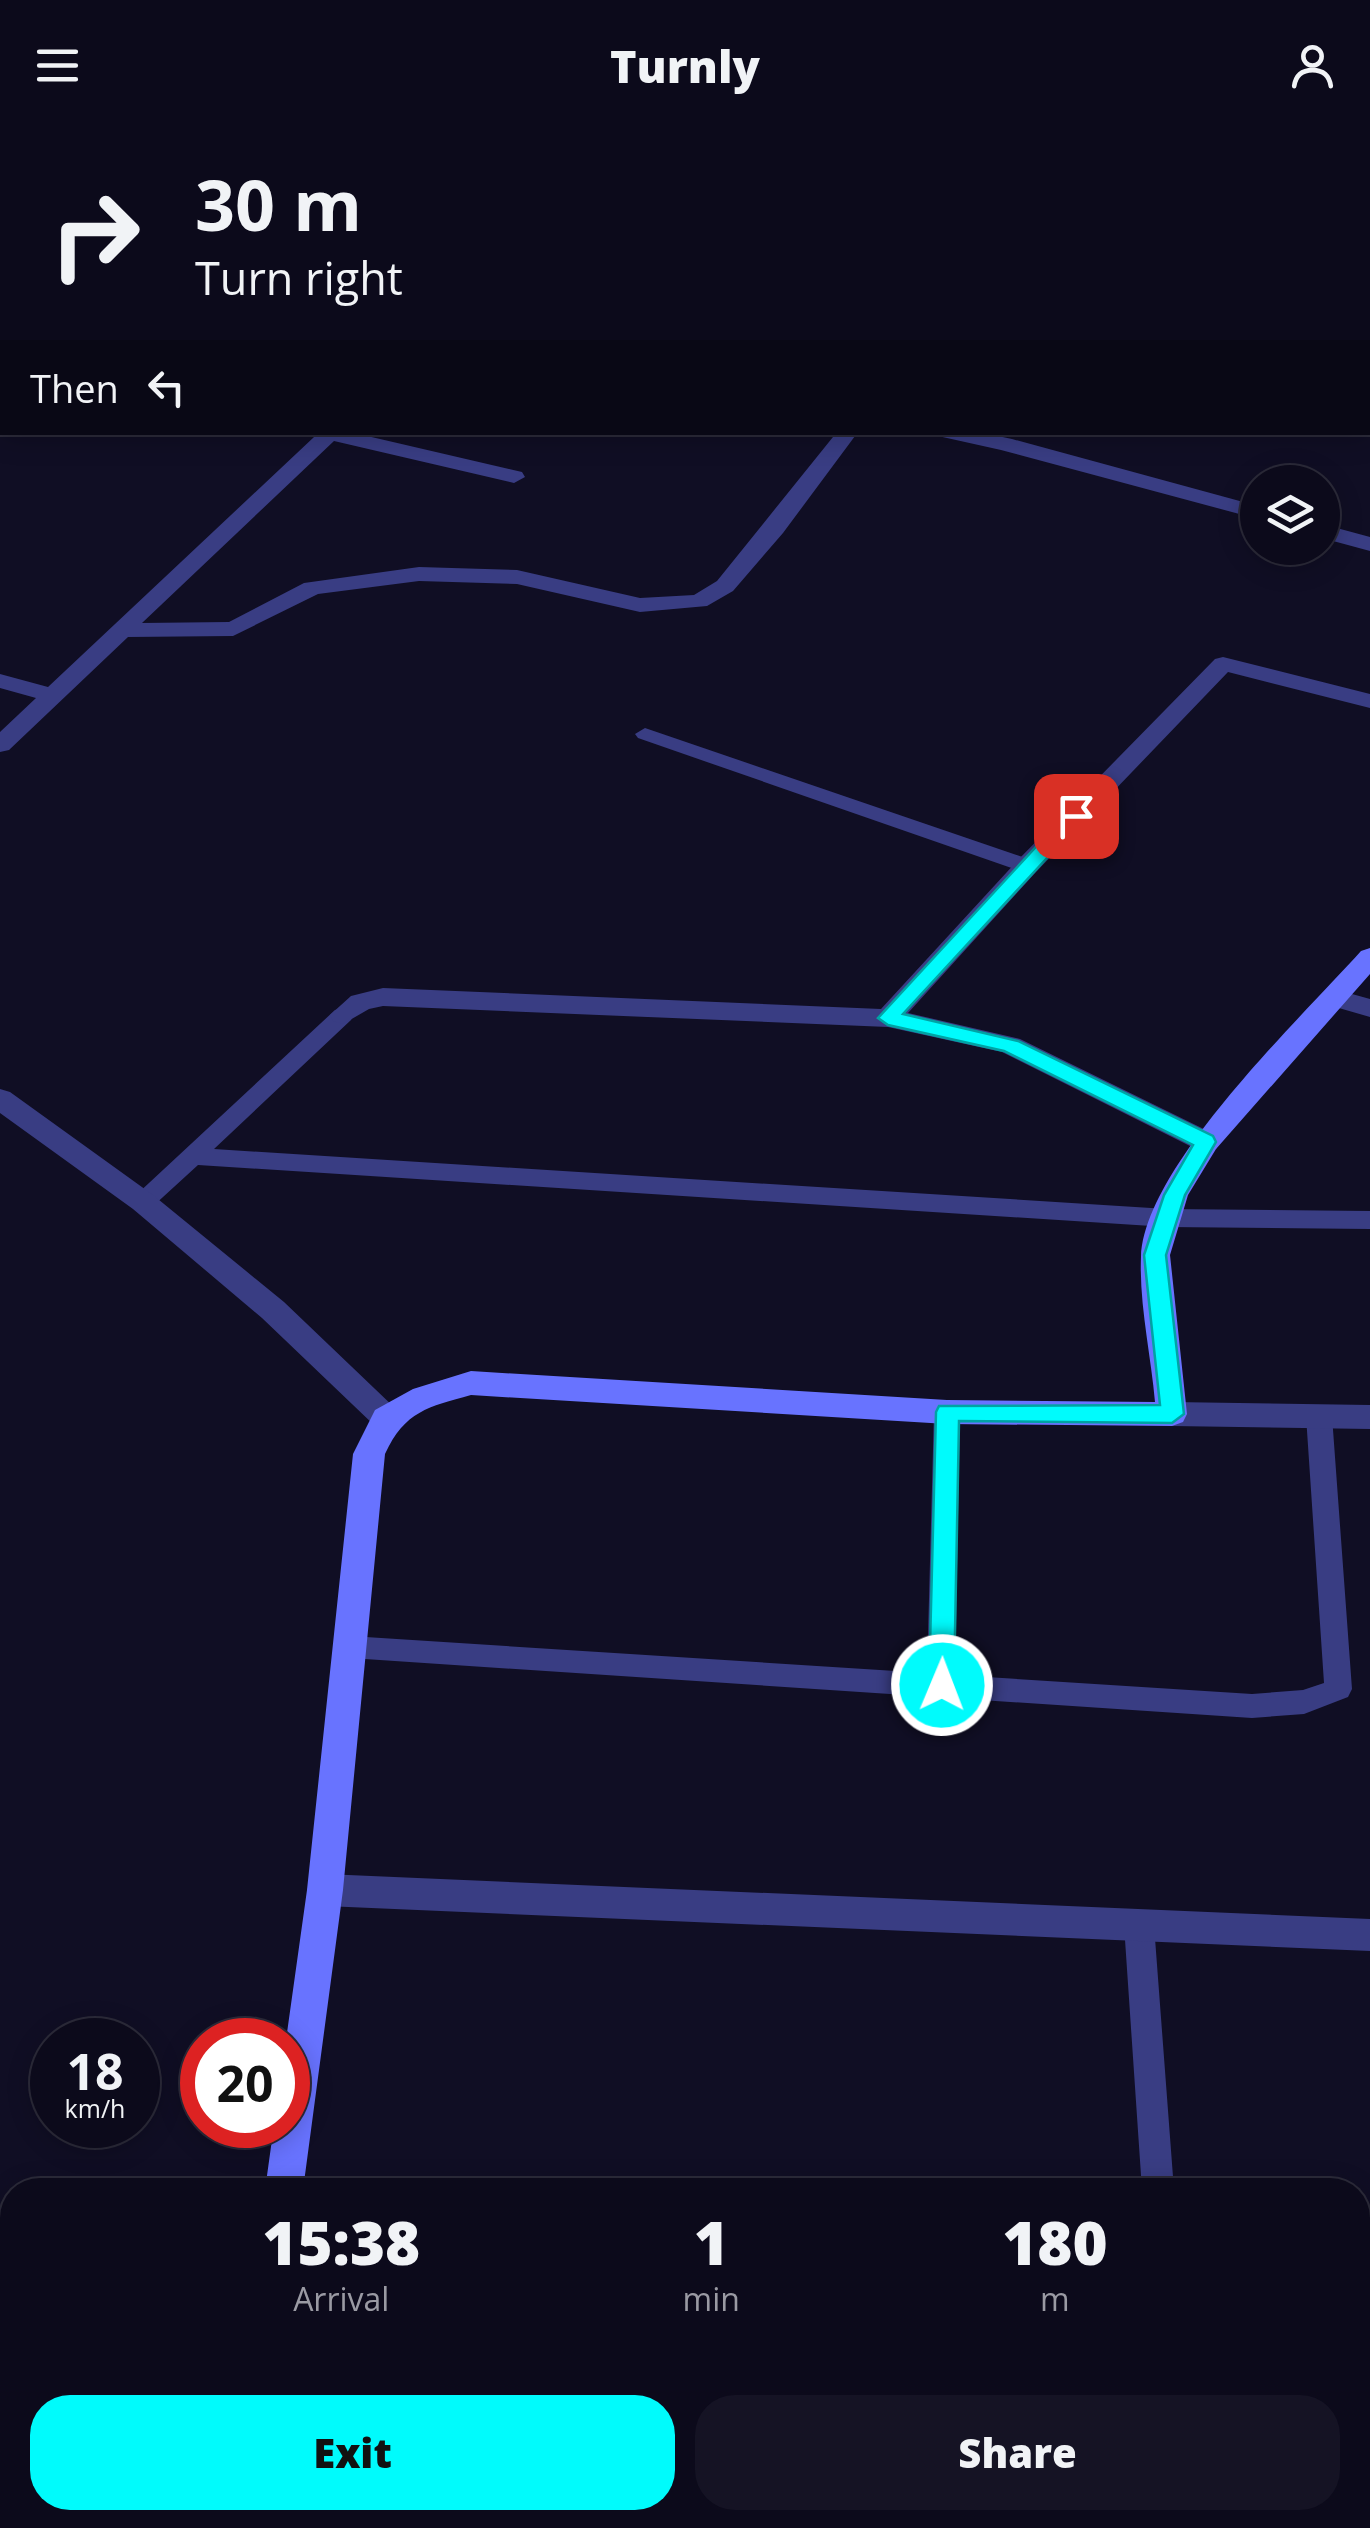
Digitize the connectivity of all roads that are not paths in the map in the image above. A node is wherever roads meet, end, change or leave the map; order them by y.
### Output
1 (323, 435) edge
2 (334, 435) edge
3 (846, 435) edge
4 (960, 435) edge
5 (514, 477) dead end
6 (1240, 508) edge
7 (1340, 536) edge
8 (1370, 544) edge
9 (121, 630) junction
10 (0, 681) edge
11 (52, 695) junction
12 (1370, 701) edge
13 (645, 734) dead end
14 (0, 745) edge
15 (1027, 866) junction
16 (1370, 957) edge
17 (1334, 998) junction
18 (1370, 1008) edge
19 (343, 1015) joint
20 (888, 1018) junction
21 (0, 1099) edge
22 (1206, 1142) junction
23 (192, 1156) junction
24 (143, 1202) junction
25 (1168, 1218) junction
26 (1370, 1220) edge
27 (948, 1412) junction
28 (1172, 1414) junction
29 (1319, 1416) junction
30 (1370, 1417) edge
31 (386, 1418) junction
32 (350, 1647) junction
33 (942, 1685) junction
34 (325, 1890) junction
35 (1139, 1925) junction
36 (1370, 1934) edge
37 (286, 2178) edge
38 (1157, 2178) edge

1 - 9 street
2 - 5 street
3 - 9 street
4 - 6 street
7 - 8 street
9 - 11 street
10 - 11 street
11 - 14 street
12 - 15 street
13 - 15 lane
15 - 20 street
16 - 17 street
17 - 18 street
17 - 22 street
19 - 20 street
19 - 23 lane
20 - 22 street
21 - 24 street
22 - 25 street
23 - 24 lane
23 - 25 lane
24 - 31 street
25 - 26 lane
25 - 28 street
27 - 28 street
27 - 31 street
27 - 33 lane
28 - 29 street
29 - 30 street
29 - 33 lane
31 - 32 street
32 - 33 lane
32 - 34 street
34 - 35 street
34 - 37 street
35 - 36 street
35 - 38 lane

